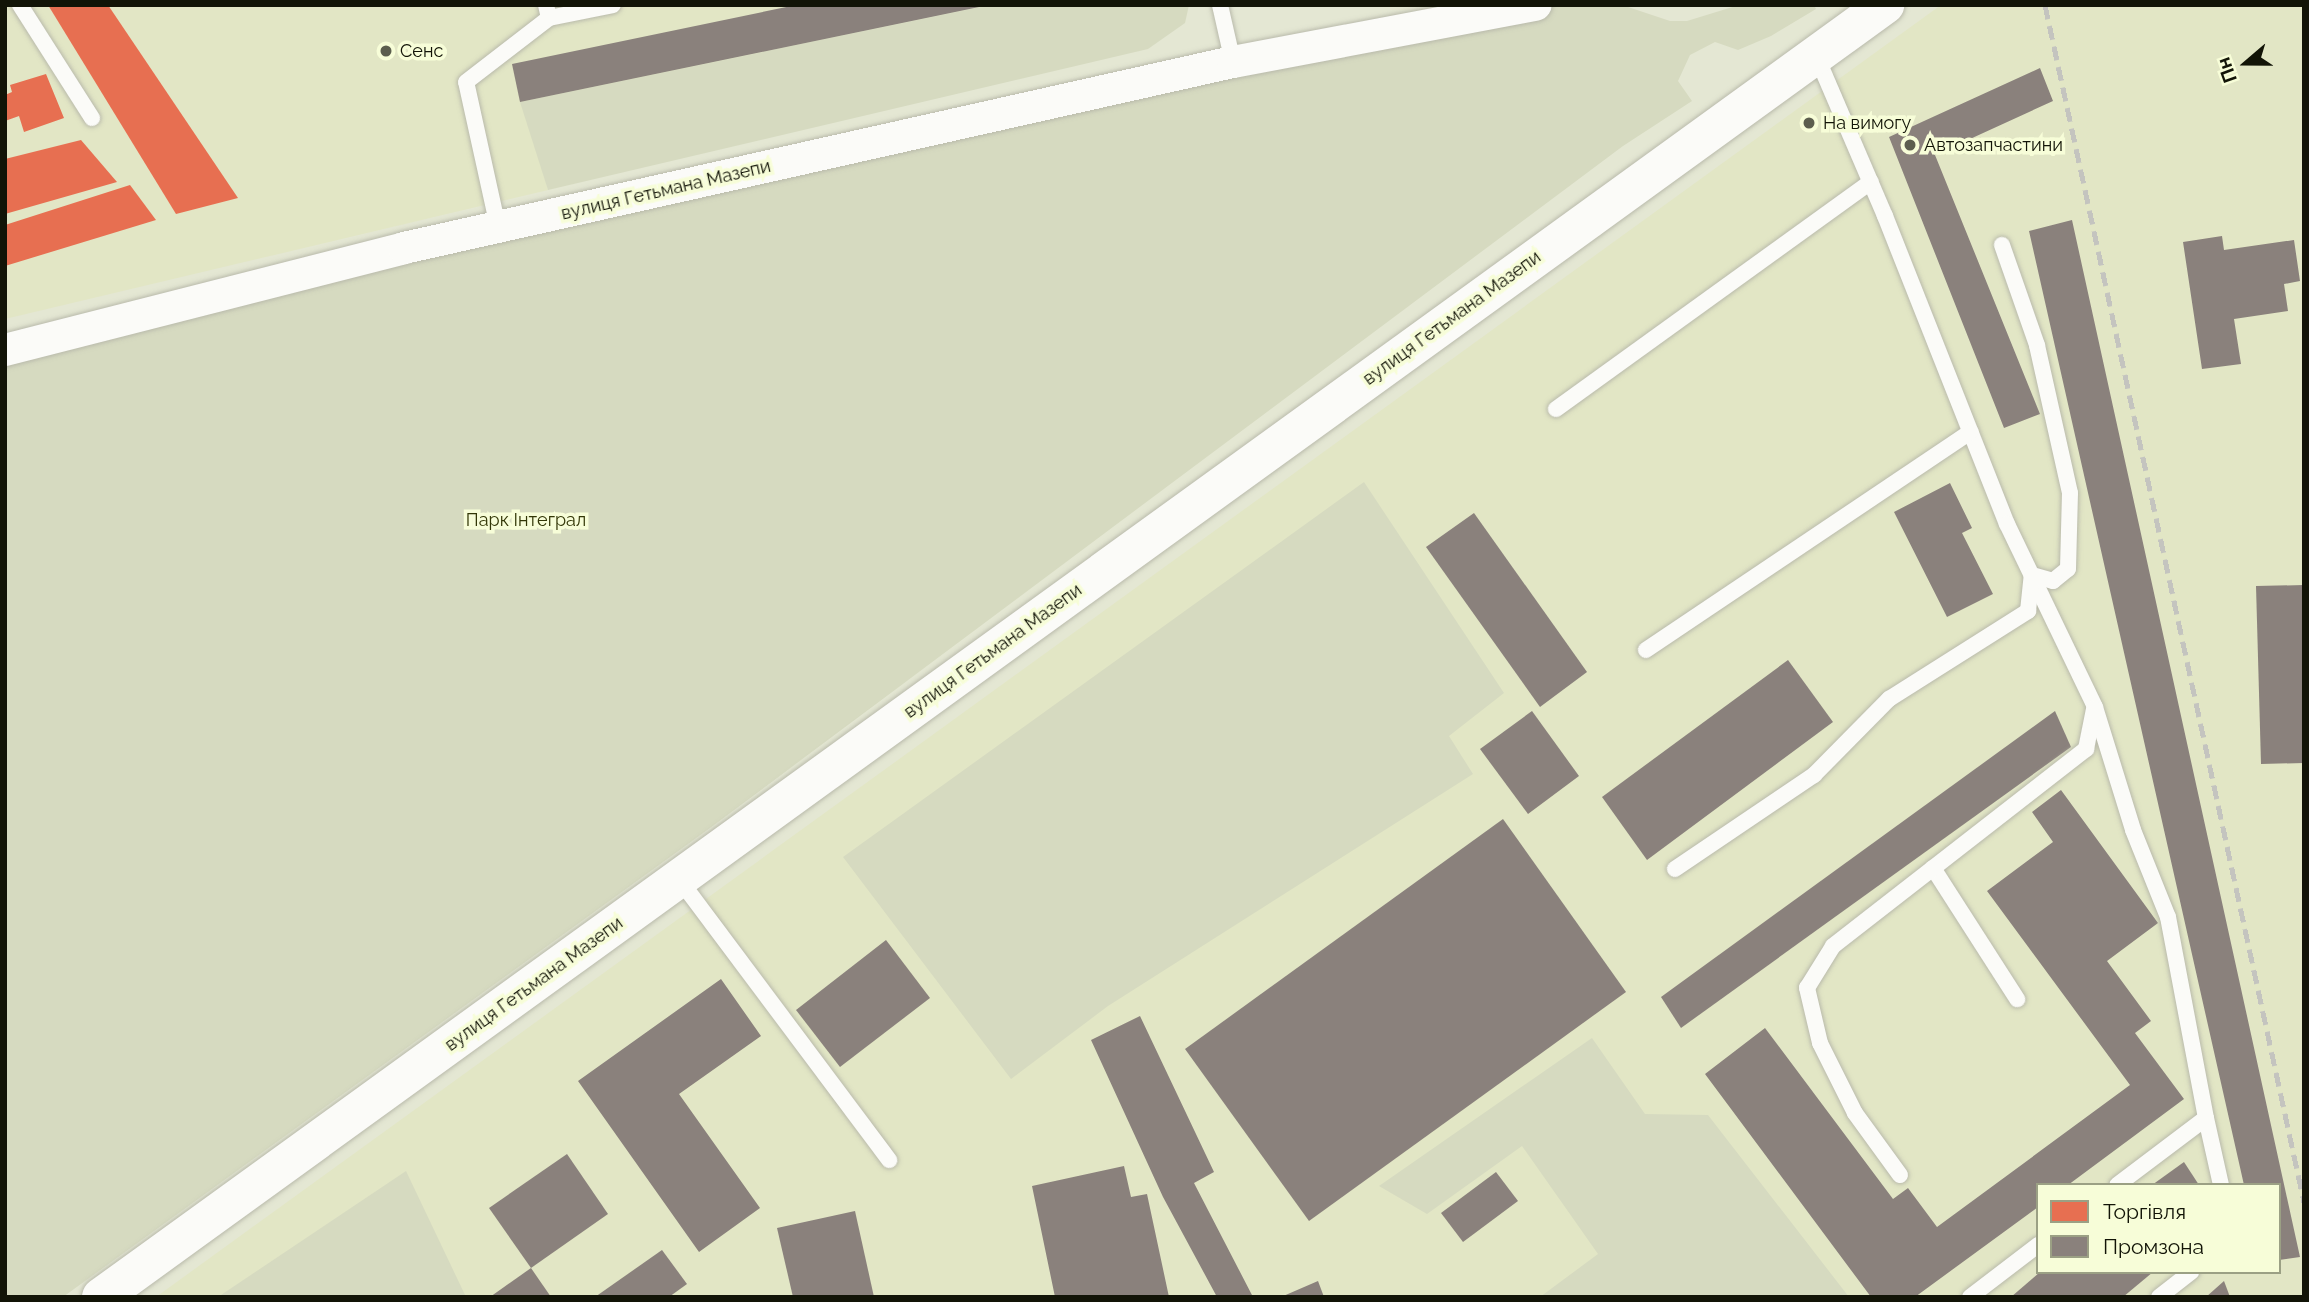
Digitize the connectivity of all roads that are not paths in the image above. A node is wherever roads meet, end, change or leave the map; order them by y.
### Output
1 (20, 5) edge
2 (613, 5) edge
3 (1220, 5) edge
4 (1536, 5) edge
5 (1885, 5) edge
6 (548, 12) edge
7 (1816, 55) junction
8 (1233, 62) junction
9 (92, 118) dead end
10 (1871, 182) junction
11 (498, 227) junction
12 (2002, 246) dead end
13 (5, 350) edge
14 (1556, 409) dead end
15 (1971, 432) junction
16 (2032, 575) junction
17 (1646, 650) dead end
18 (2095, 707) junction
19 (1933, 868) junction
20 (1675, 869) dead end
21 (679, 878) junction
22 (2017, 999) dead end
23 (2206, 1118) junction
24 (889, 1160) dead end
25 (1900, 1175) dead end
26 (2120, 1183) edge
27 (2221, 1183) edge
28 (2036, 1247) edge
29 (2188, 1274) edge
30 (101, 1297) edge
31 (1970, 1297) edge
32 (2159, 1297) edge

1 - 9 lane
2 - 6 lane
3 - 8 lane
4 - 8 street, вулиця Гетьмана Мазепи
5 - 7 main road, вулиця Гетьмана Мазепи
6 - 11 lane
7 - 10 lane
7 - 21 main road, вулиця Гетьмана Мазепи
8 - 11 street, вулиця Гетьмана Мазепи
10 - 14 lane
10 - 15 lane
11 - 13 street, вулиця Гетьмана Мазепи
12 - 16 lane
15 - 16 lane
15 - 17 lane
16 - 18 lane
16 - 20 lane
18 - 19 lane
18 - 23 lane
19 - 22 lane
19 - 25 lane
21 - 24 lane
21 - 30 main road, вулиця Гетьмана Мазепи
23 - 26 lane
23 - 27 lane
28 - 31 lane
29 - 32 lane

